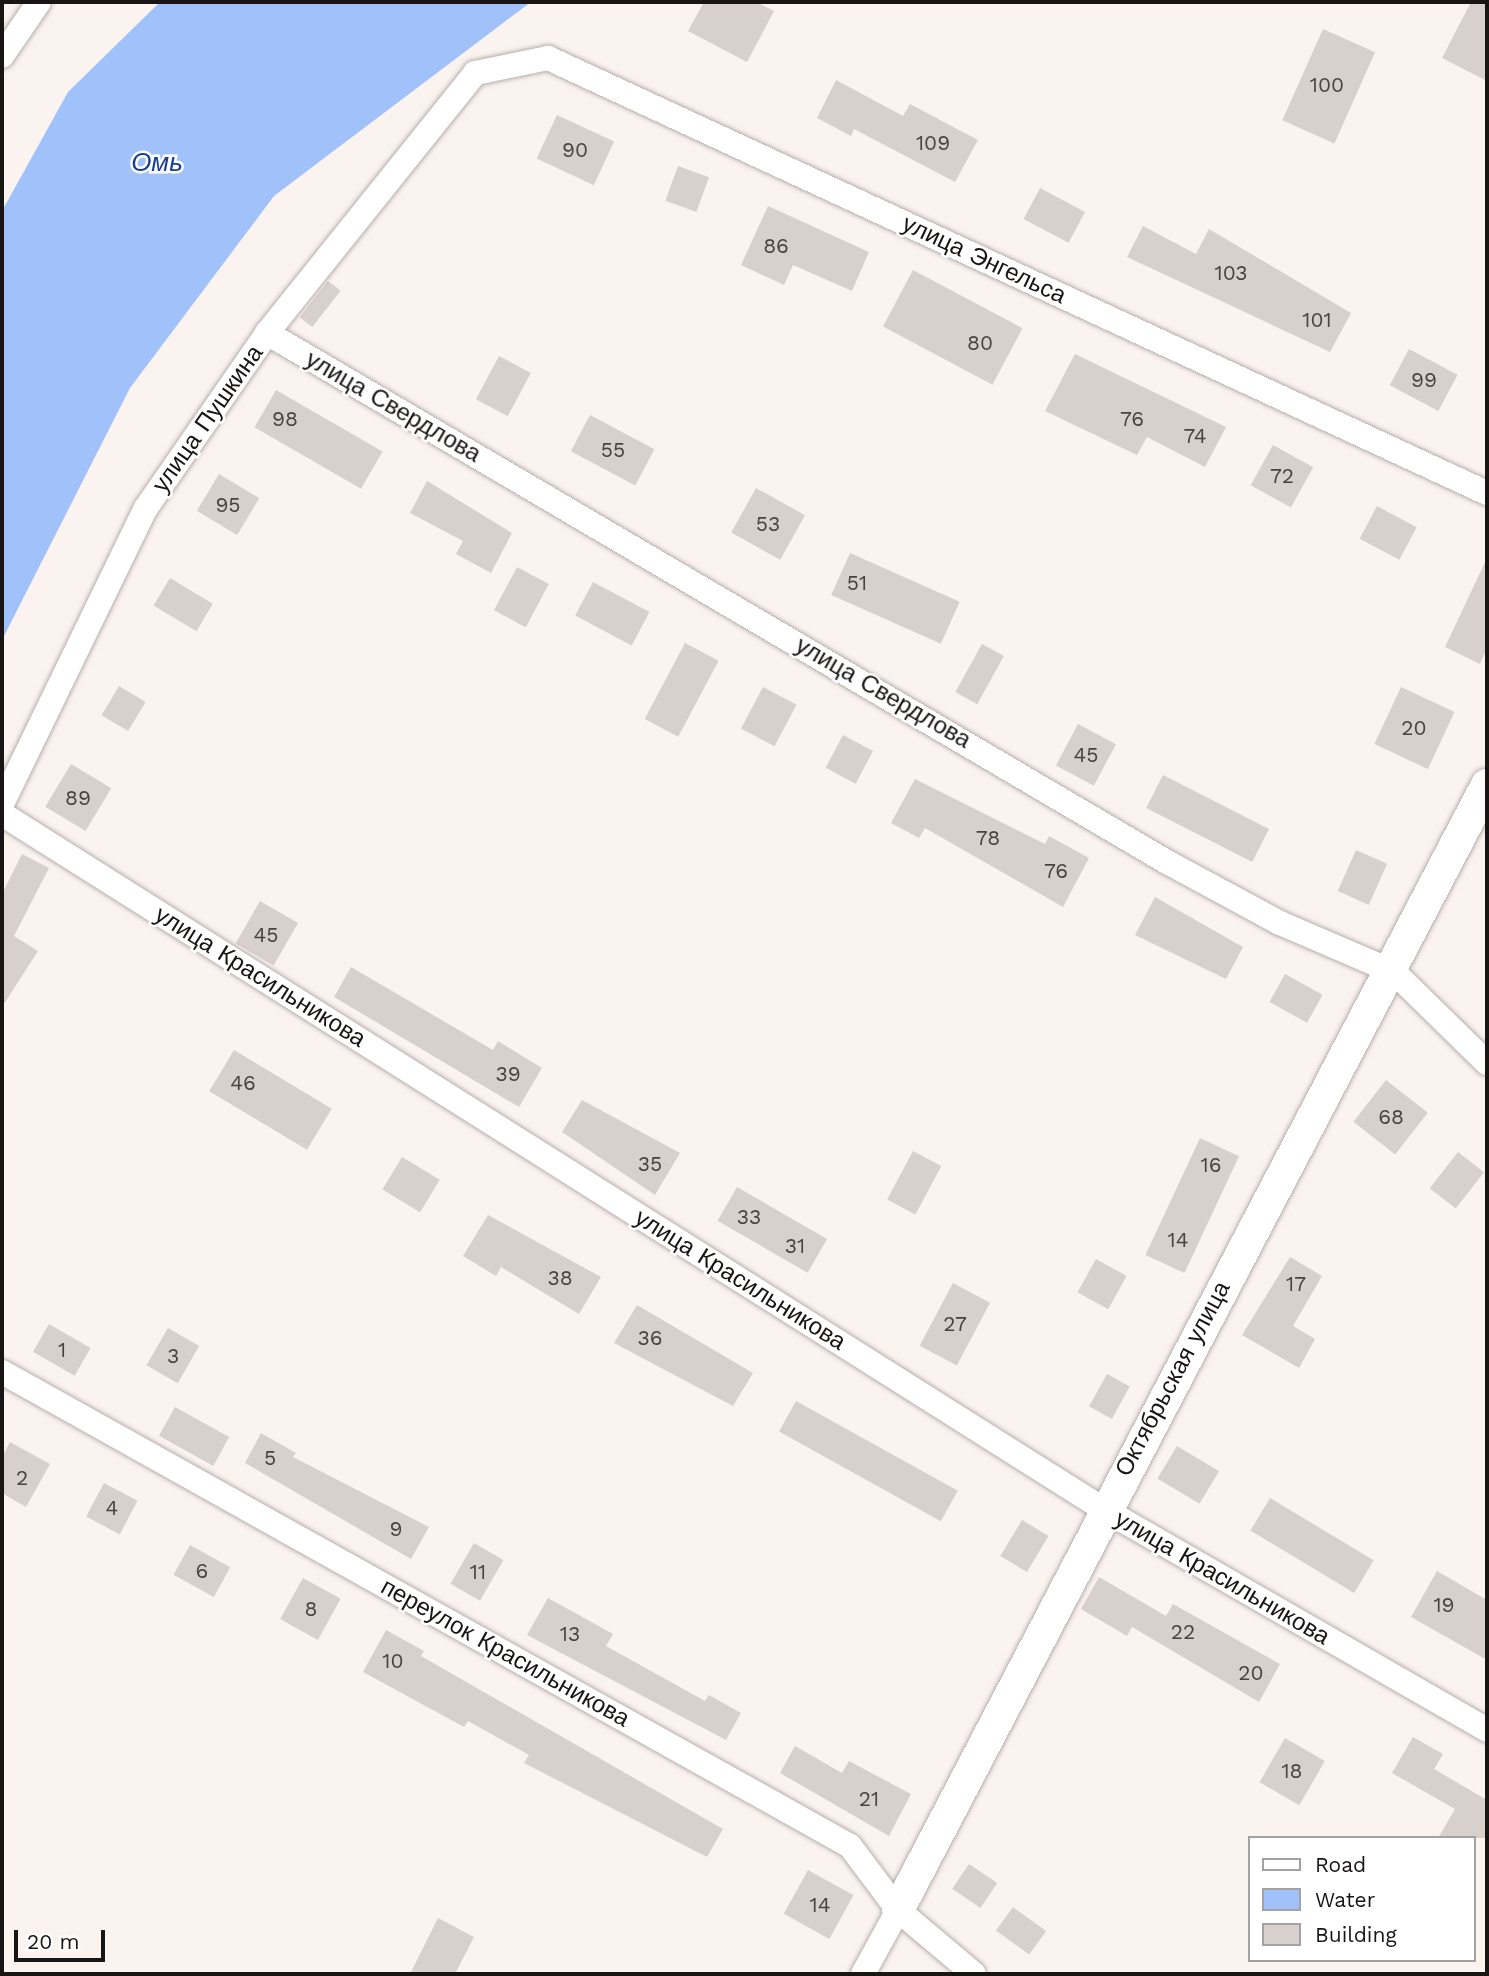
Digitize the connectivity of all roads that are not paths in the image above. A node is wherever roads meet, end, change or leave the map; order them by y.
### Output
1 (39, 2) edge
2 (2, 56) edge
3 (475, 73) joint
4 (267, 333) junction
5 (1487, 493) edge
6 (1487, 785) edge
7 (2, 804) edge
8 (2, 814) edge
9 (1394, 972) junction
10 (1487, 1063) edge
11 (2, 1372) edge
12 (1103, 1509) junction
13 (1487, 1730) edge
14 (898, 1910) junction
15 (863, 1974) edge
16 (974, 1974) edge

1 - 2 street
3 - 4 street, улица Пушкина
3 - 5 street, улица Энгельса
4 - 7 street, улица Пушкина
4 - 9 street, улица Свердлова
6 - 9 street, Октябрьская улица
8 - 12 street, улица Красильникова
9 - 10 street, улица Свердлова
9 - 12 street, Октябрьская улица
11 - 14 street, переулок Красильникова
12 - 13 street, улица Красильникова
12 - 14 street, Октябрьская улица
14 - 15 street, Октябрьская улица
14 - 16 street, переулок Красильникова

